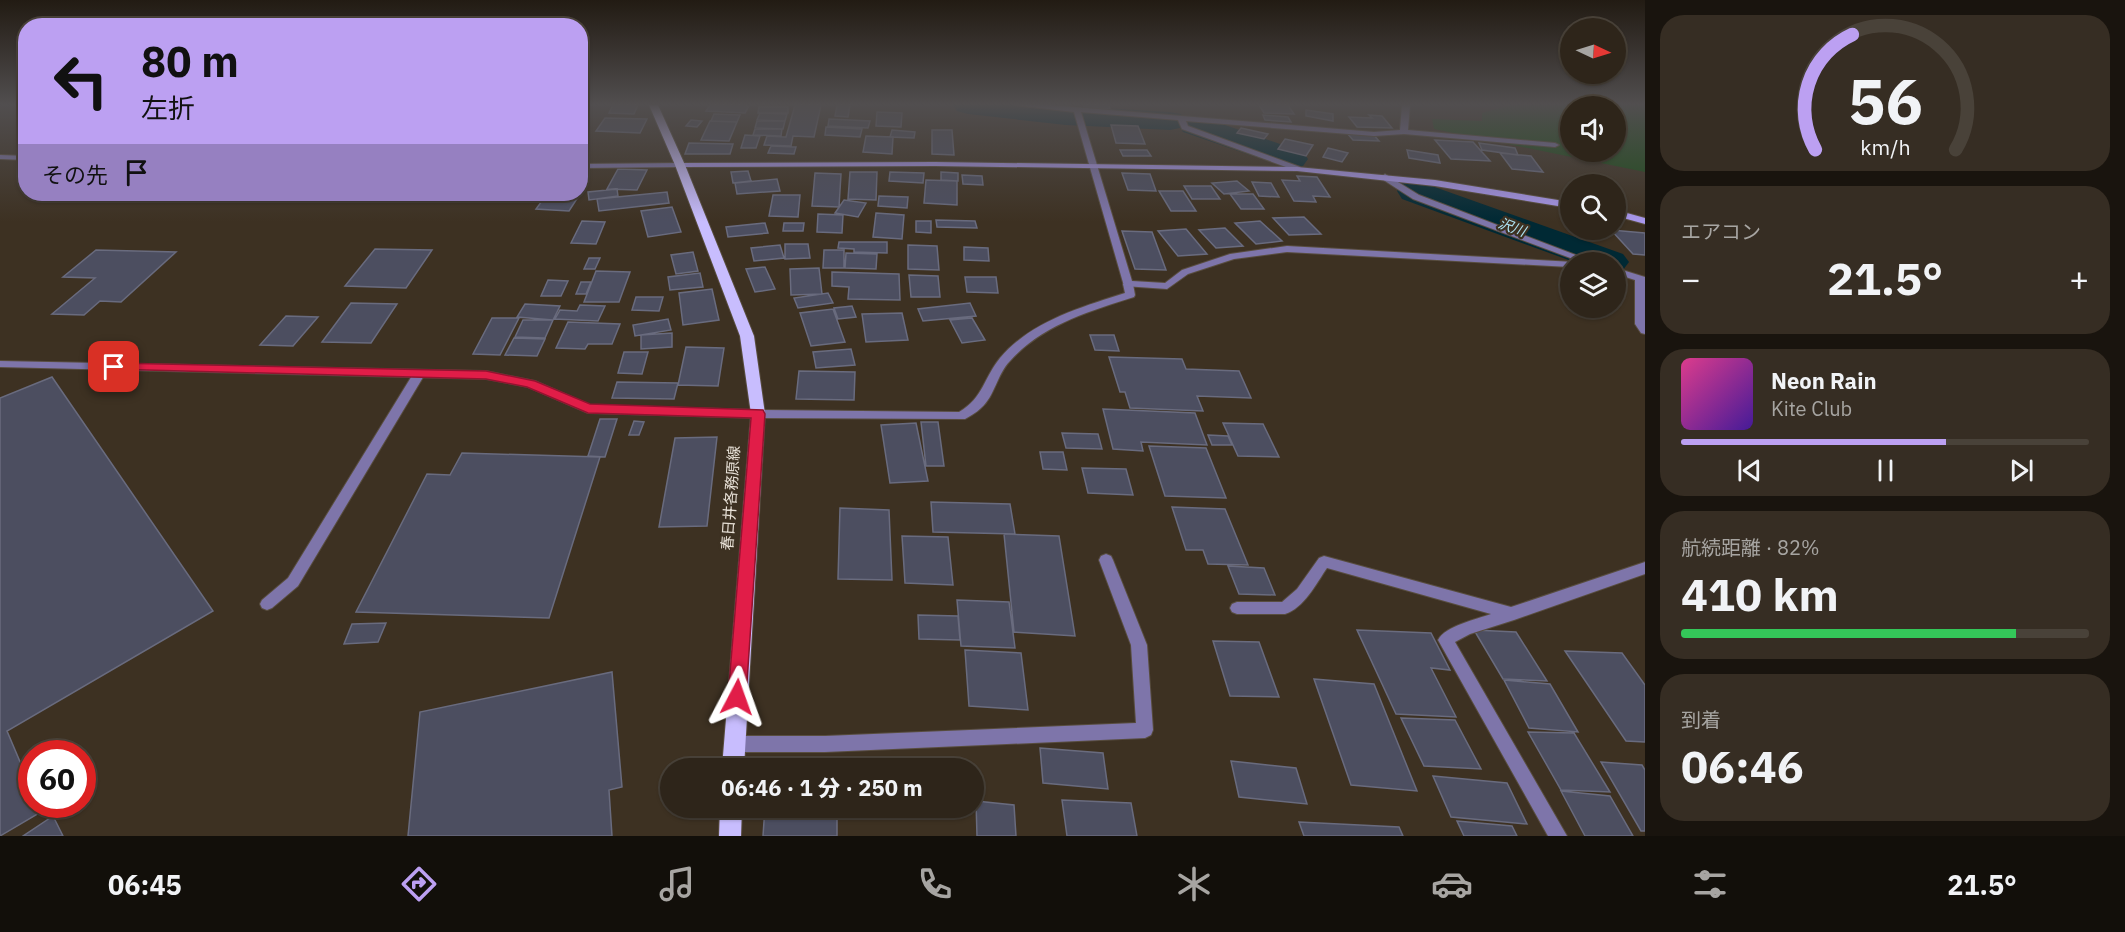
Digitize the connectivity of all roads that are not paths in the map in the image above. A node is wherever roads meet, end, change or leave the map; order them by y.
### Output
1 (671, 144) edge
2 (1087, 144) edge
3 (1229, 144) edge
4 (1544, 144) edge
5 (1555, 145) dead end
6 (0, 157) edge
7 (18, 158) edge
8 (680, 165) junction
9 (1093, 165) junction
10 (588, 166) edge
11 (1297, 170) junction
12 (1385, 177) junction
13 (1560, 203) edge
14 (1626, 216) edge
15 (1645, 221) edge
16 (1562, 252) edge
17 (1560, 263) edge
18 (1626, 275) edge
19 (1642, 280) edge
20 (1128, 284) junction
21 (1644, 326) edge
22 (0, 364) edge
23 (420, 374) junction
24 (758, 414) junction
25 (1106, 560) dead end
26 (1645, 568) edge
27 (267, 604) dead end
28 (1237, 608) dead end
29 (1514, 614) junction
30 (734, 744) junction
31 (733, 758) edge
32 (731, 818) edge
33 (730, 836) edge
34 (1558, 836) edge

1 - 8 main road, 春日井各務原線
2 - 9 street
3 - 11 street
4 - 5 street
6 - 7 street
8 - 9 street
8 - 10 street
8 - 24 main road, 春日井各務原線
9 - 11 street
9 - 20 street
11 - 12 street
12 - 13 street
12 - 16 street
14 - 15 street
17 - 20 street
18 - 19 street
19 - 21 street
20 - 24 street
22 - 23 street
23 - 24 street
23 - 27 street
24 - 30 main road, 春日井各務原線
25 - 30 street
26 - 29 street
28 - 29 street
29 - 34 street
30 - 31 main road, 春日井各務原線
32 - 33 main road

